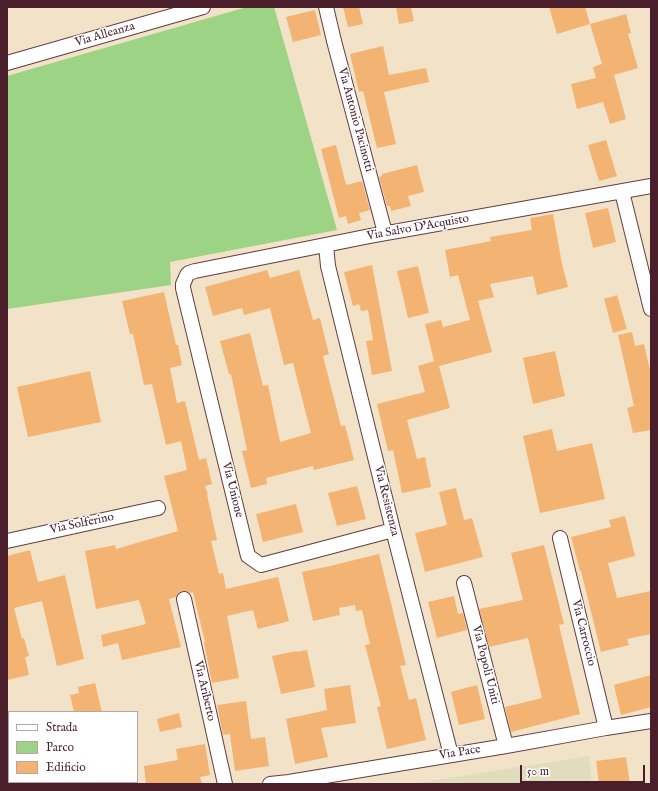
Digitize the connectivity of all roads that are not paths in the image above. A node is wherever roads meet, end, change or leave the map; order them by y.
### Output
1 (203, 7) edge
2 (326, 7) edge
3 (7, 63) edge
4 (651, 186) edge
5 (622, 192) junction
6 (385, 234) junction
7 (326, 245) junction
8 (186, 275) joint
9 (651, 309) edge
10 (158, 508) dead end
11 (393, 530) junction
12 (560, 538) dead end
13 (7, 541) edge
14 (464, 583) dead end
15 (184, 599) dead end
16 (651, 721) edge
17 (606, 728) junction
18 (506, 746) junction
19 (451, 755) junction
20 (225, 784) edge
21 (270, 784) edge

1 - 3 street, Via Alleanza
2 - 6 street, Via Antonio Pacinotti
4 - 5 street, Via Salvo D'Acquisto
5 - 6 street, Via Salvo D'Acquisto
5 - 9 street
6 - 7 street, Via Salvo D'Acquisto
7 - 8 street, Via Salvo D'Acquisto
7 - 11 street, Via Resistenza
8 - 11 street, Via Unione
10 - 13 street, Via Solferino
11 - 19 street, Via Resistenza
12 - 17 street, Via Carroccio
14 - 18 street, Via Popoli Uniti
15 - 20 street, Via Ariberto
16 - 17 street, Via Pace
17 - 18 street, Via Pace
18 - 19 street, Via Pace
19 - 21 street, Via Pace

